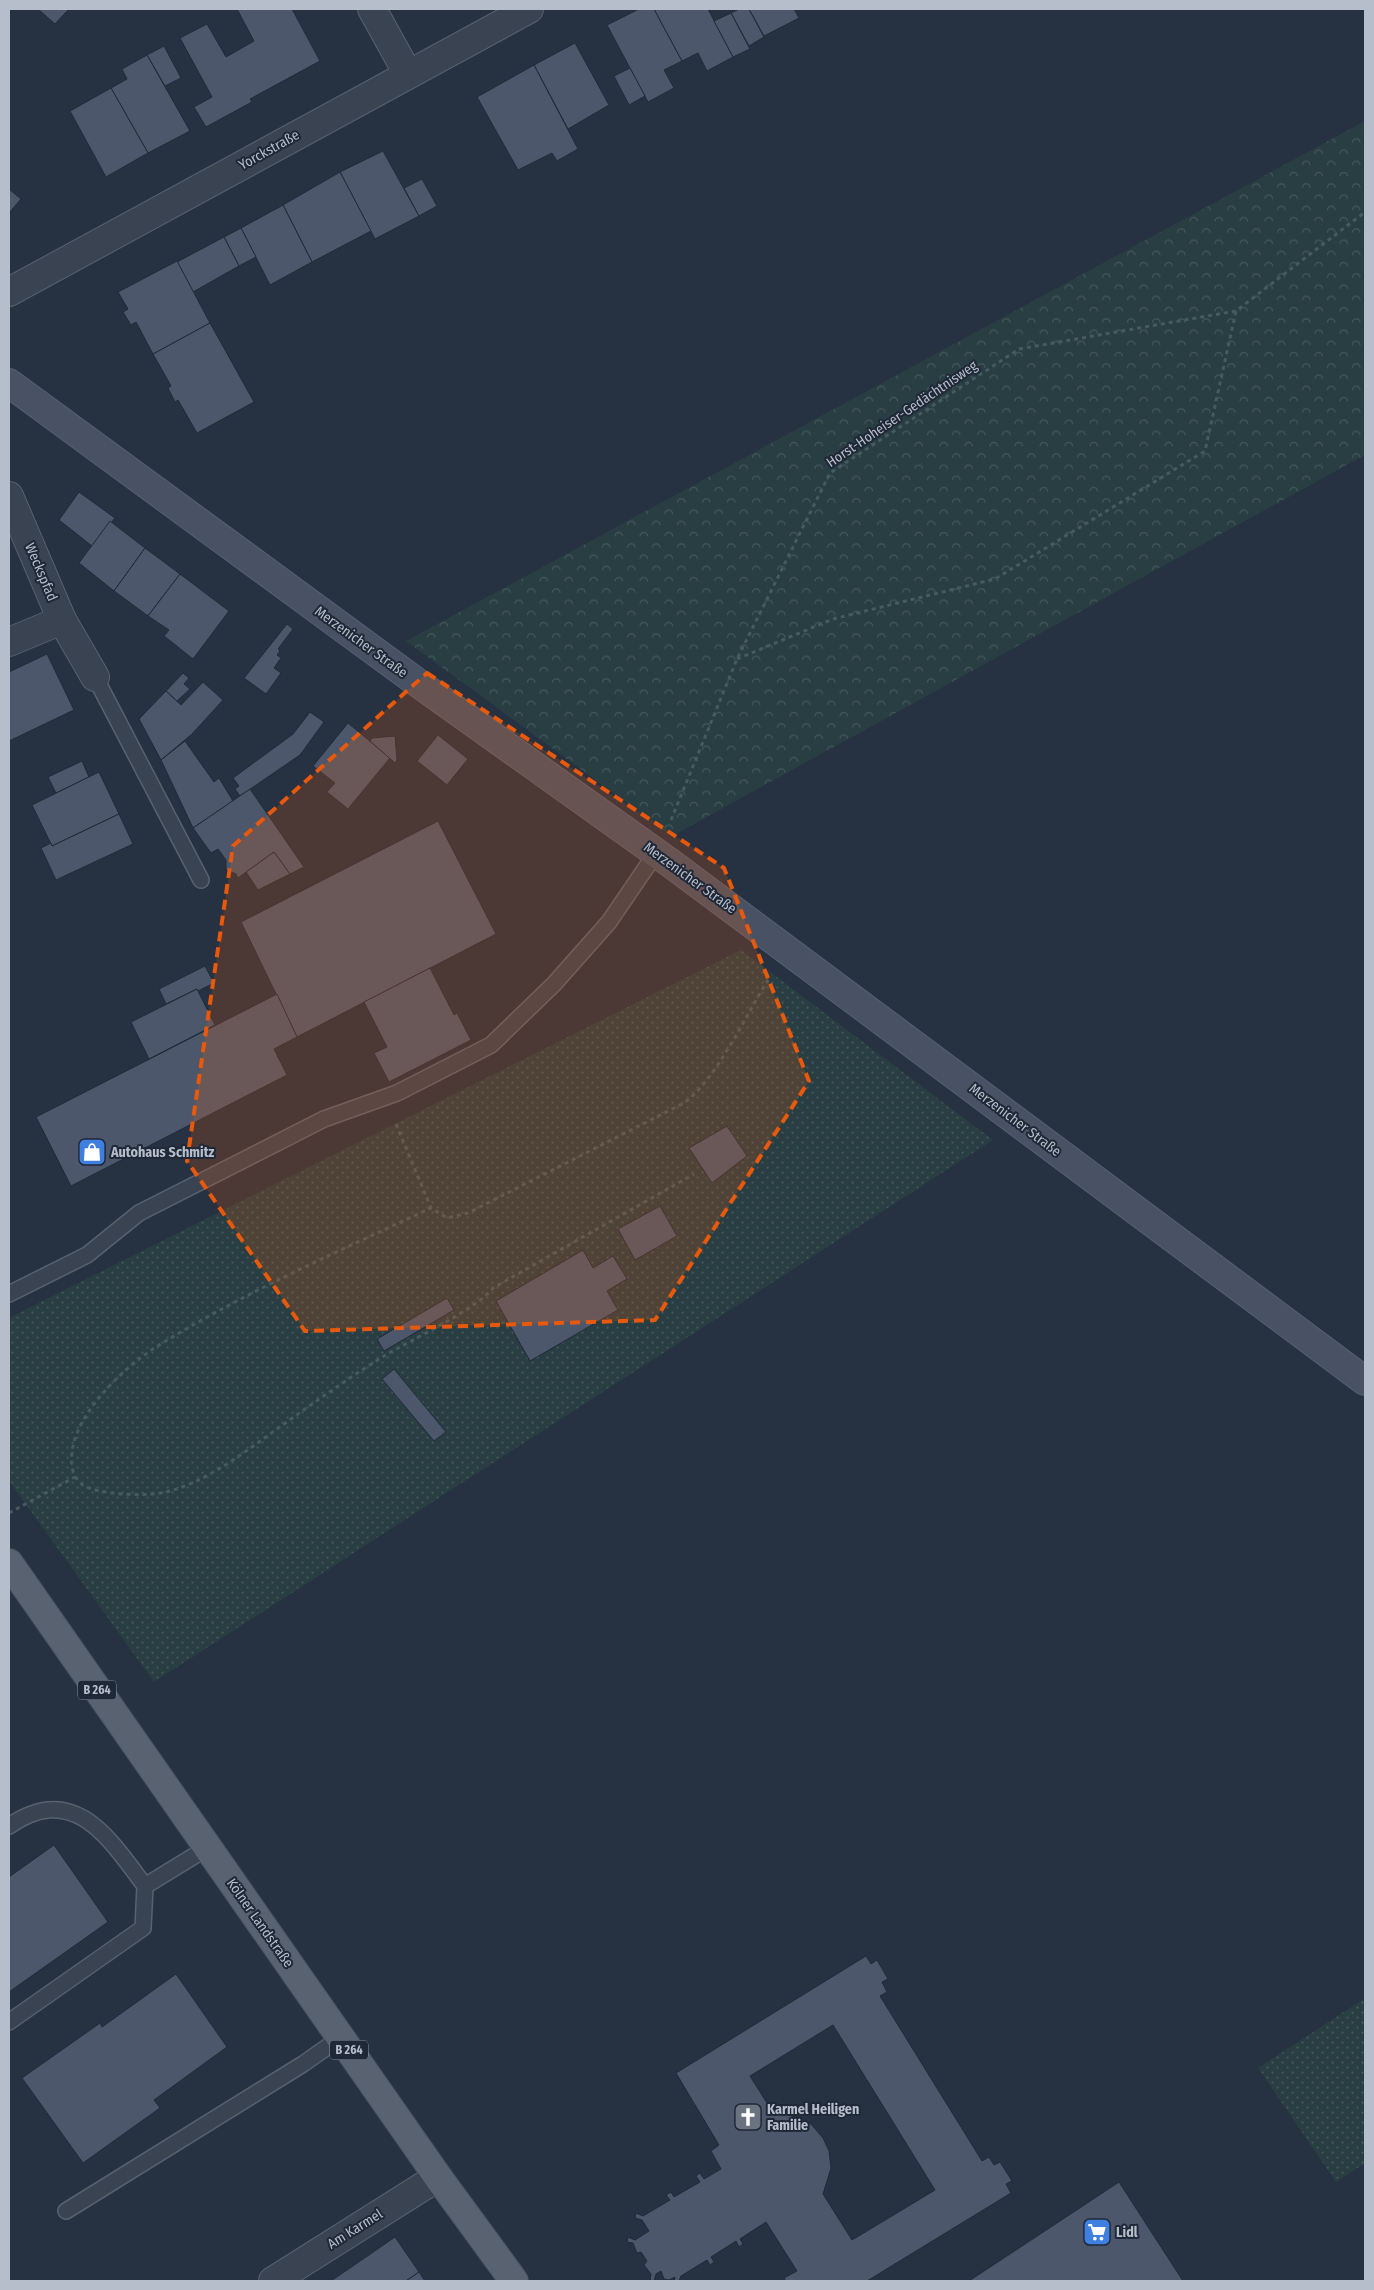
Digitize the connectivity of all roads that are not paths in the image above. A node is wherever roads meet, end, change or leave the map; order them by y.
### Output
1 (372, 9) edge
2 (529, 9) edge
3 (408, 74) junction
4 (9, 292) edge
5 (9, 383) edge
6 (9, 496) edge
7 (62, 620) junction
8 (9, 642) edge
9 (95, 677) joint
10 (662, 858) junction
11 (201, 880) dead end
12 (9, 1294) edge
13 (1365, 1382) edge
14 (12, 1574) edge
15 (9, 1826) edge
16 (207, 1848) junction
17 (145, 1886) junction
18 (9, 2022) edge
19 (340, 2038) junction
20 (438, 2177) junction
21 (66, 2211) dead end
22 (273, 2281) edge
23 (514, 2281) edge

1 - 3 street
2 - 3 street, Yorckstraße
3 - 4 street, Yorckstraße
5 - 10 street, Merzenicher Straße
6 - 7 street, Weckspfad
7 - 8 street
7 - 9 street, Weckspfad
9 - 11 lane
10 - 12 lane
10 - 13 street, Merzenicher Straße
14 - 16 main road, Kölner Landstraße / B 264
15 - 17 lane
16 - 17 lane
16 - 19 main road, Kölner Landstraße / B 264
17 - 18 lane
19 - 20 main road, Kölner Landstraße / B 264
19 - 21 lane
20 - 22 street, Am Karmel
20 - 23 main road, Kölner Landstraße / B 264

